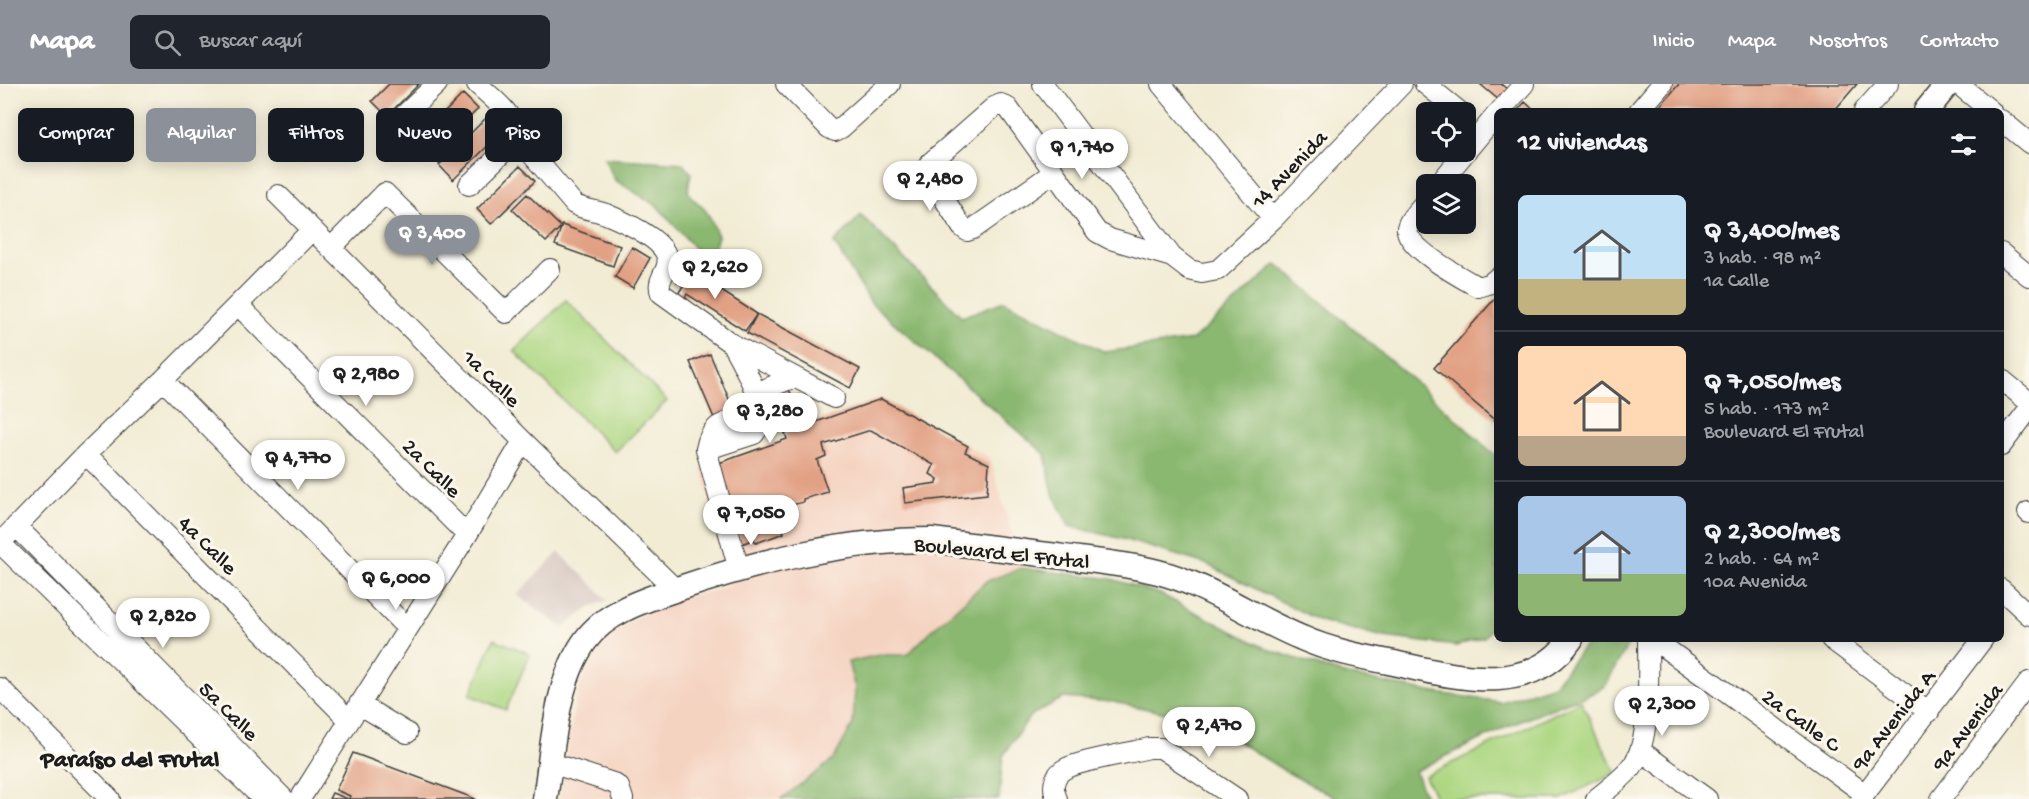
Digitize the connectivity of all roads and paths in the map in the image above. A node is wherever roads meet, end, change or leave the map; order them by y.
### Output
1 (437, 84) edge
2 (477, 84) edge
3 (786, 84) edge
4 (890, 84) edge
5 (1043, 84) edge
6 (1161, 84) edge
7 (1402, 84) edge
8 (1425, 84) edge
9 (1524, 84) edge
10 (1662, 84) edge
11 (1887, 84) edge
12 (1948, 84) edge
13 (1958, 84) edge
14 (1448, 102) edge
15 (412, 108) edge
16 (502, 108) edge
17 (1502, 108) edge
18 (1642, 108) edge
19 (1867, 108) edge
20 (1928, 108) edge
21 (1987, 108) edge
22 (1494, 118) edge
23 (2004, 122) edge
24 (1476, 126) edge
25 (1482, 131) junction
26 (2029, 143) edge
27 (493, 162) edge
28 (538, 162) edge
29 (1053, 172) junction
30 (1448, 174) edge
31 (470, 185) dead end
32 (278, 195) dead end
33 (1416, 214) edge
34 (1273, 219) junction
35 (312, 230) junction
36 (330, 248) junction
37 (2004, 255) edge
38 (1172, 257) junction
39 (550, 269) dead end
40 (2029, 276) edge
41 (1494, 280) edge
42 (238, 305) junction
43 (732, 344) junction
44 (792, 378) junction
45 (163, 380) junction
46 (2004, 381) edge
47 (757, 398) junction
48 (834, 398) dead end
49 (2029, 402) edge
50 (2029, 409) edge
51 (523, 441) junction
52 (2004, 442) edge
53 (86, 454) junction
54 (16, 526) junction
55 (467, 536) junction
56 (0, 543) edge
57 (739, 570) junction
58 (676, 590) junction
59 (2005, 601) edge
60 (2029, 615) edge
61 (407, 628) junction
62 (1568, 642) edge
63 (1648, 642) edge
64 (1657, 642) edge
65 (1835, 642) edge
66 (1981, 642) edge
67 (2029, 682) edge
68 (0, 688) edge
69 (354, 712) junction
70 (1929, 712) junction
71 (407, 733) dead end
72 (1641, 751) junction
73 (551, 763) junction
74 (1055, 793) edge
75 (1863, 797) edge
76 (110, 799) edge
77 (263, 799) edge
78 (284, 799) edge
79 (300, 799) edge
80 (545, 799) edge
81 (623, 799) edge
82 (1237, 799) edge
83 (1596, 799) edge
84 (1707, 799) edge
85 (1941, 799) edge

1 - 15 street
2 - 16 street
3 - 4 street
5 - 38 street
6 - 34 street
7 - 34 street, 14 Avenida
8 - 14 street
9 - 17 street
10 - 18 street
11 - 19 street
12 - 20 main road
13 - 21 street
22 - 25 street
23 - 26 street
24 - 25 street
25 - 30 street
27 - 31 street
28 - 43 street
29 - 29 street
29 - 38 street
32 - 35 street, 1a Calle
33 - 41 street
34 - 38 street, 14 Avenida
35 - 36 street, 1a Calle
35 - 42 street
36 - 39 street
36 - 51 street, 1a Calle
37 - 40 street
42 - 45 street
42 - 55 street, 2a Calle
43 - 44 street
43 - 47 street
44 - 47 street
44 - 48 street
45 - 53 street
45 - 61 street
46 - 49 street
47 - 57 street
50 - 52 street
51 - 55 street
51 - 58 street, 1a Calle
53 - 54 street
53 - 69 street, 4a Calle
54 - 56 street
54 - 78 street, 5a Calle
55 - 61 street
56 - 77 street, 5a Calle
57 - 58 main road, Boulevard El Frutal
57 - 62 main road, Boulevard El Frutal
58 - 73 main road, Boulevard El Frutal
59 - 60 street
61 - 69 street
63 - 72 street
64 - 75 street, 2a Calle C
65 - 70 street
66 - 70 street, 9a Avenida A
67 - 85 street, 9a Avenida
68 - 76 street
69 - 71 street, 4a Calle
69 - 79 street
70 - 75 street, 9a Avenida A
72 - 83 street
72 - 84 street
73 - 80 main road, Boulevard El Frutal
73 - 81 street
74 - 82 street

